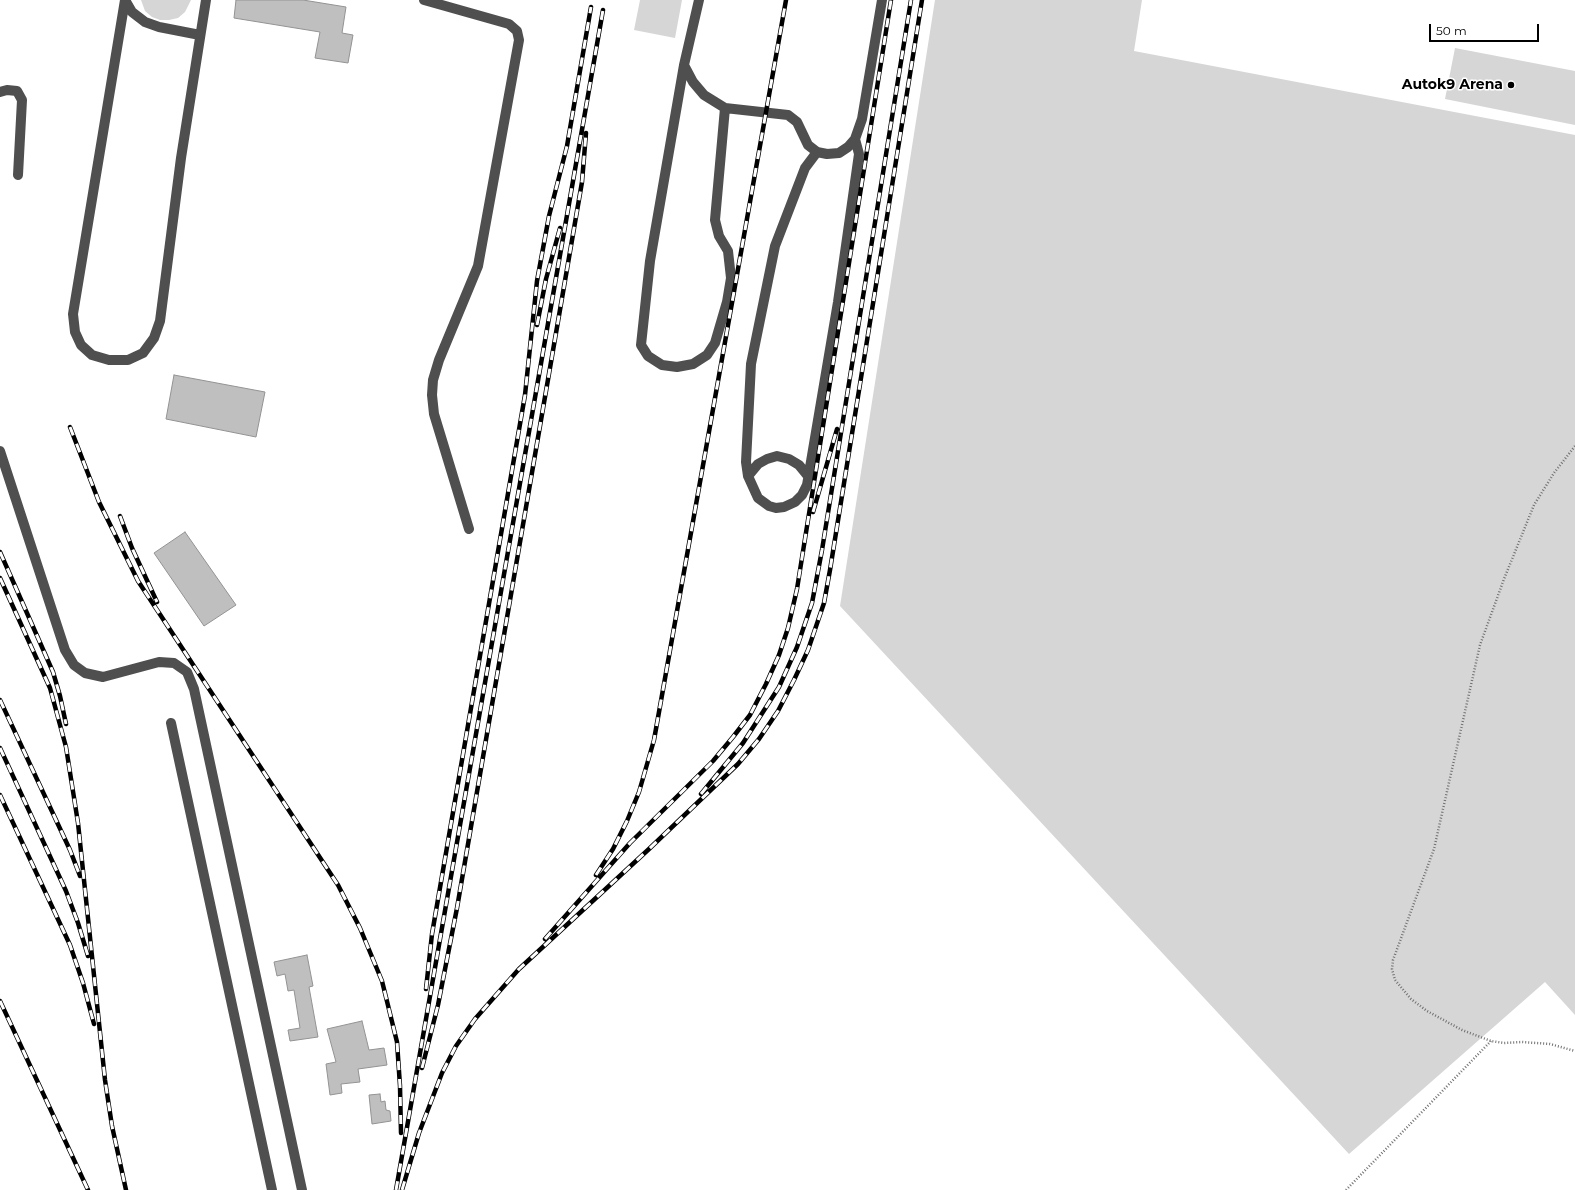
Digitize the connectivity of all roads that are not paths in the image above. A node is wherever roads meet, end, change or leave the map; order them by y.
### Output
1 (125, 0) edge
2 (206, 0) edge
3 (424, 0) edge
4 (698, 0) edge
5 (882, 0) edge
6 (200, 35) junction
7 (684, 65) junction
8 (0, 92) edge
9 (725, 108) junction
10 (855, 139) junction
11 (817, 152) junction
12 (18, 175) dead end
13 (0, 451) edge
14 (748, 476) junction
15 (808, 476) junction
16 (469, 529) dead end
17 (171, 723) dead end
18 (272, 1190) edge
19 (302, 1190) edge

1 - 6 lane
1 - 6 lane
2 - 6 lane
3 - 16 lane
4 - 7 lane
5 - 10 lane
7 - 9 lane
7 - 9 lane
8 - 12 lane
9 - 11 lane
10 - 11 lane
10 - 15 lane
11 - 14 lane
13 - 19 lane
14 - 15 lane
14 - 15 lane
17 - 18 lane

